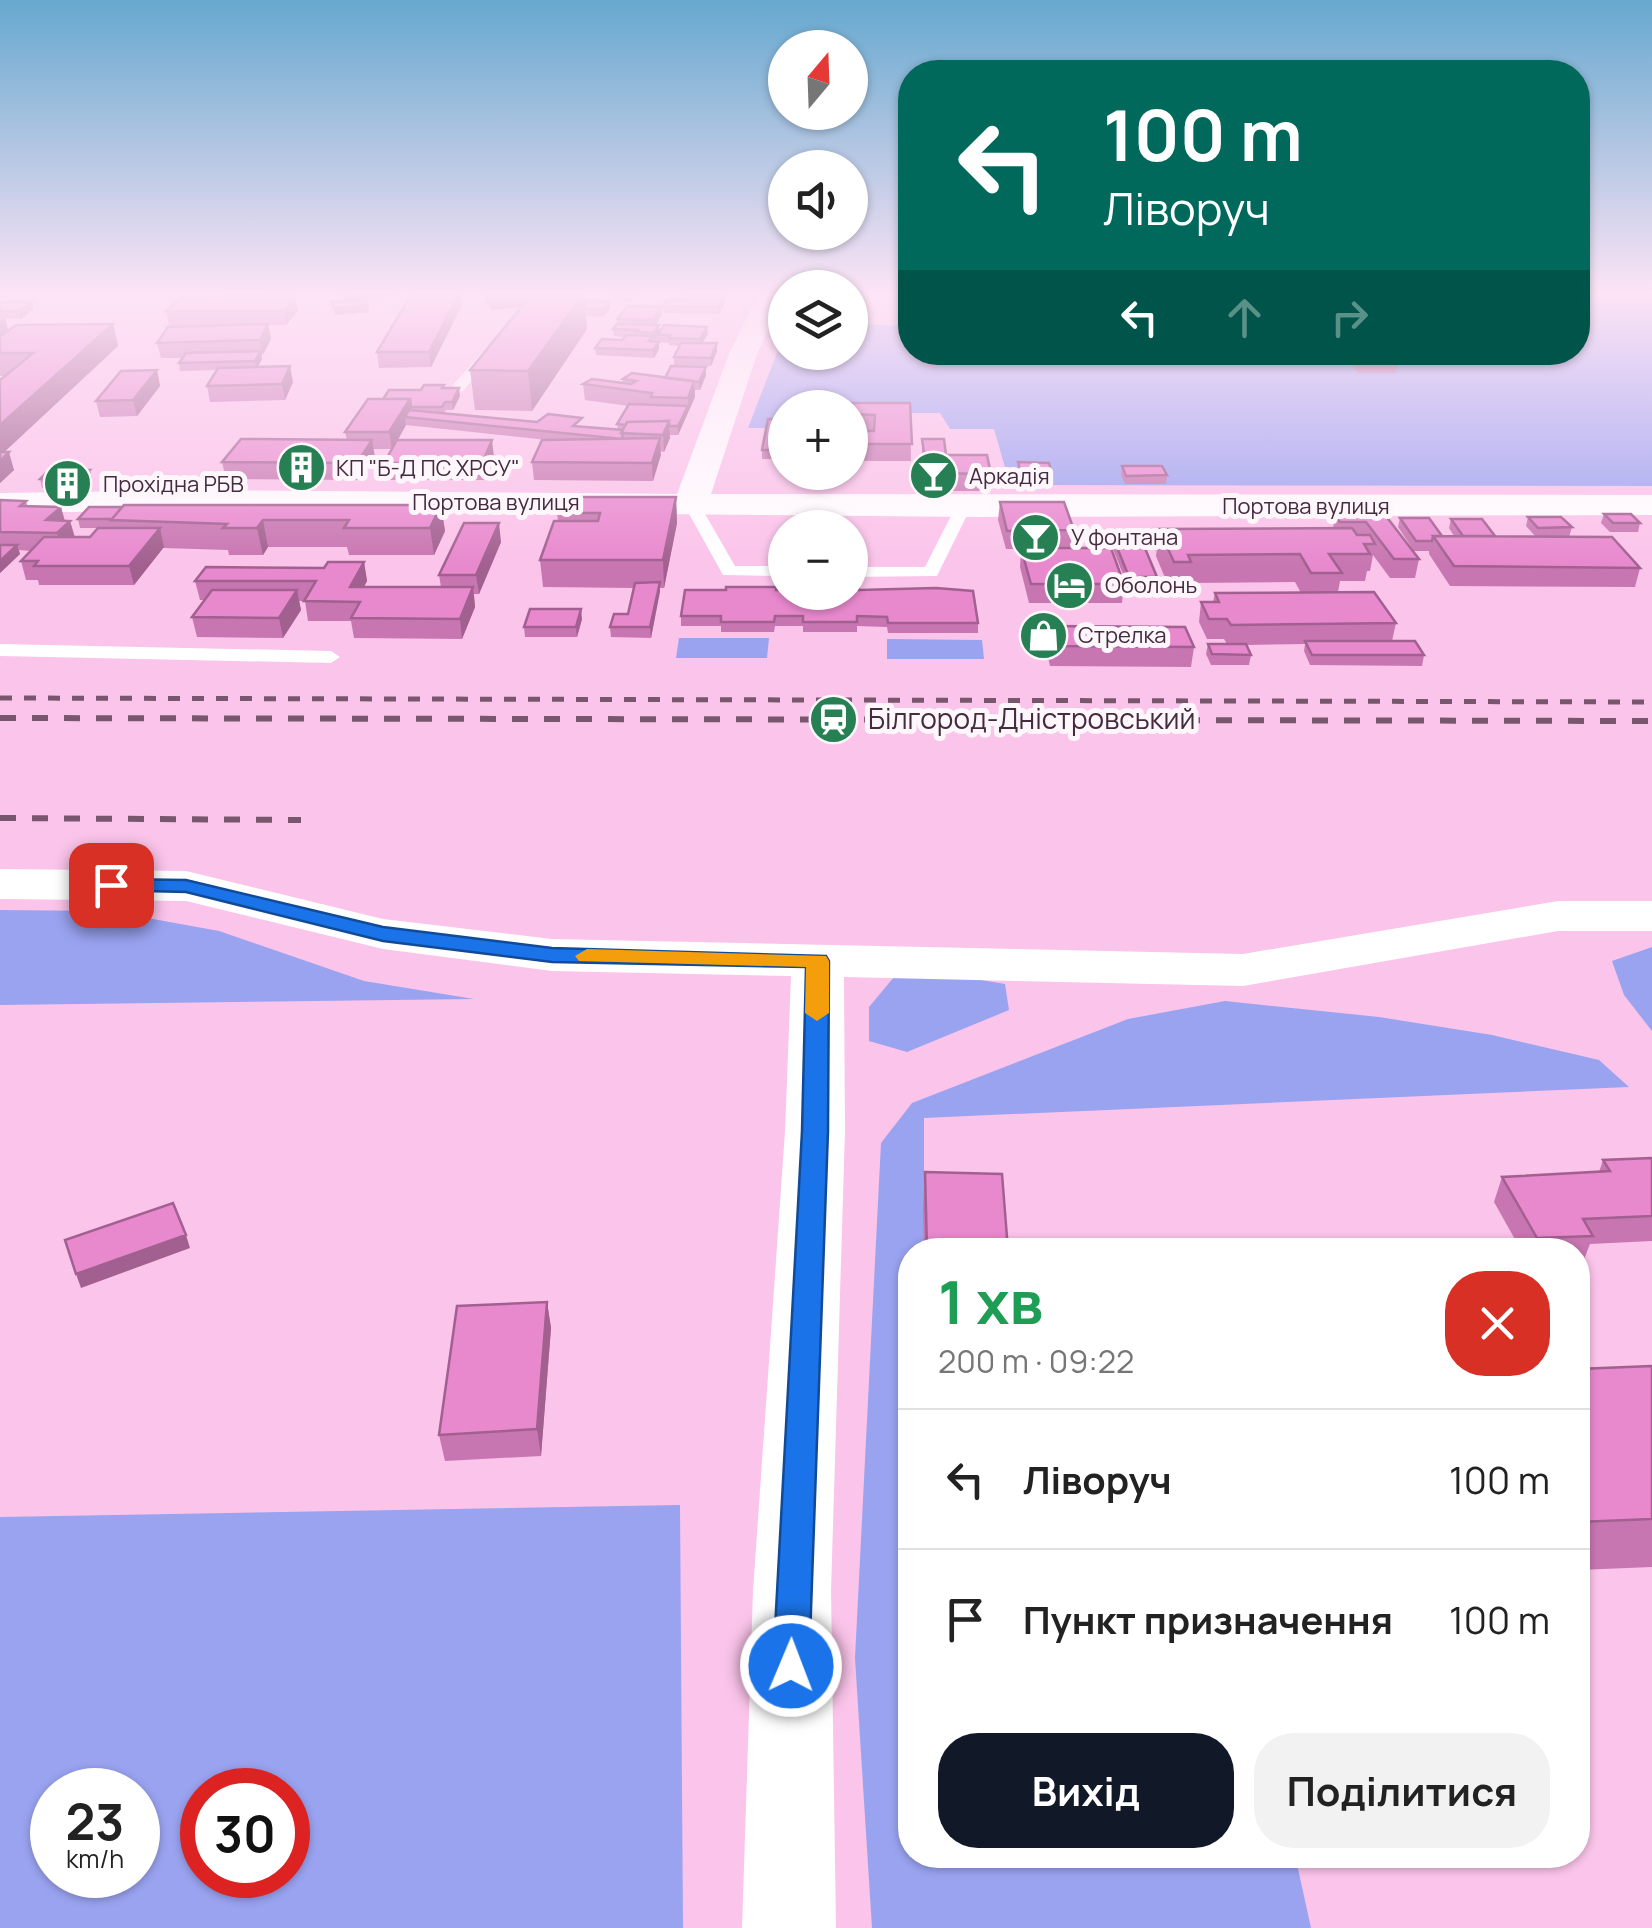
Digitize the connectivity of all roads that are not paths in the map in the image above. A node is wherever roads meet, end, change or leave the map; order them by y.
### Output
1 (461, 385) edge
2 (732, 385) edge
3 (458, 388) edge
4 (0, 503) edge
5 (692, 503) junction
6 (1652, 506) edge
7 (963, 507) junction
8 (768, 571) edge
9 (868, 572) edge
10 (0, 650) edge
11 (331, 657) dead end
12 (0, 884) edge
13 (1652, 916) edge
14 (818, 961) junction
15 (789, 1928) edge

1 - 3 lane
2 - 5 main road
4 - 5 main road, Портова вулиця
5 - 7 main road, Портова вулиця
5 - 8 lane
6 - 7 main road, Портова вулиця
7 - 9 lane
10 - 11 lane
12 - 14 street
13 - 14 street
14 - 15 street

